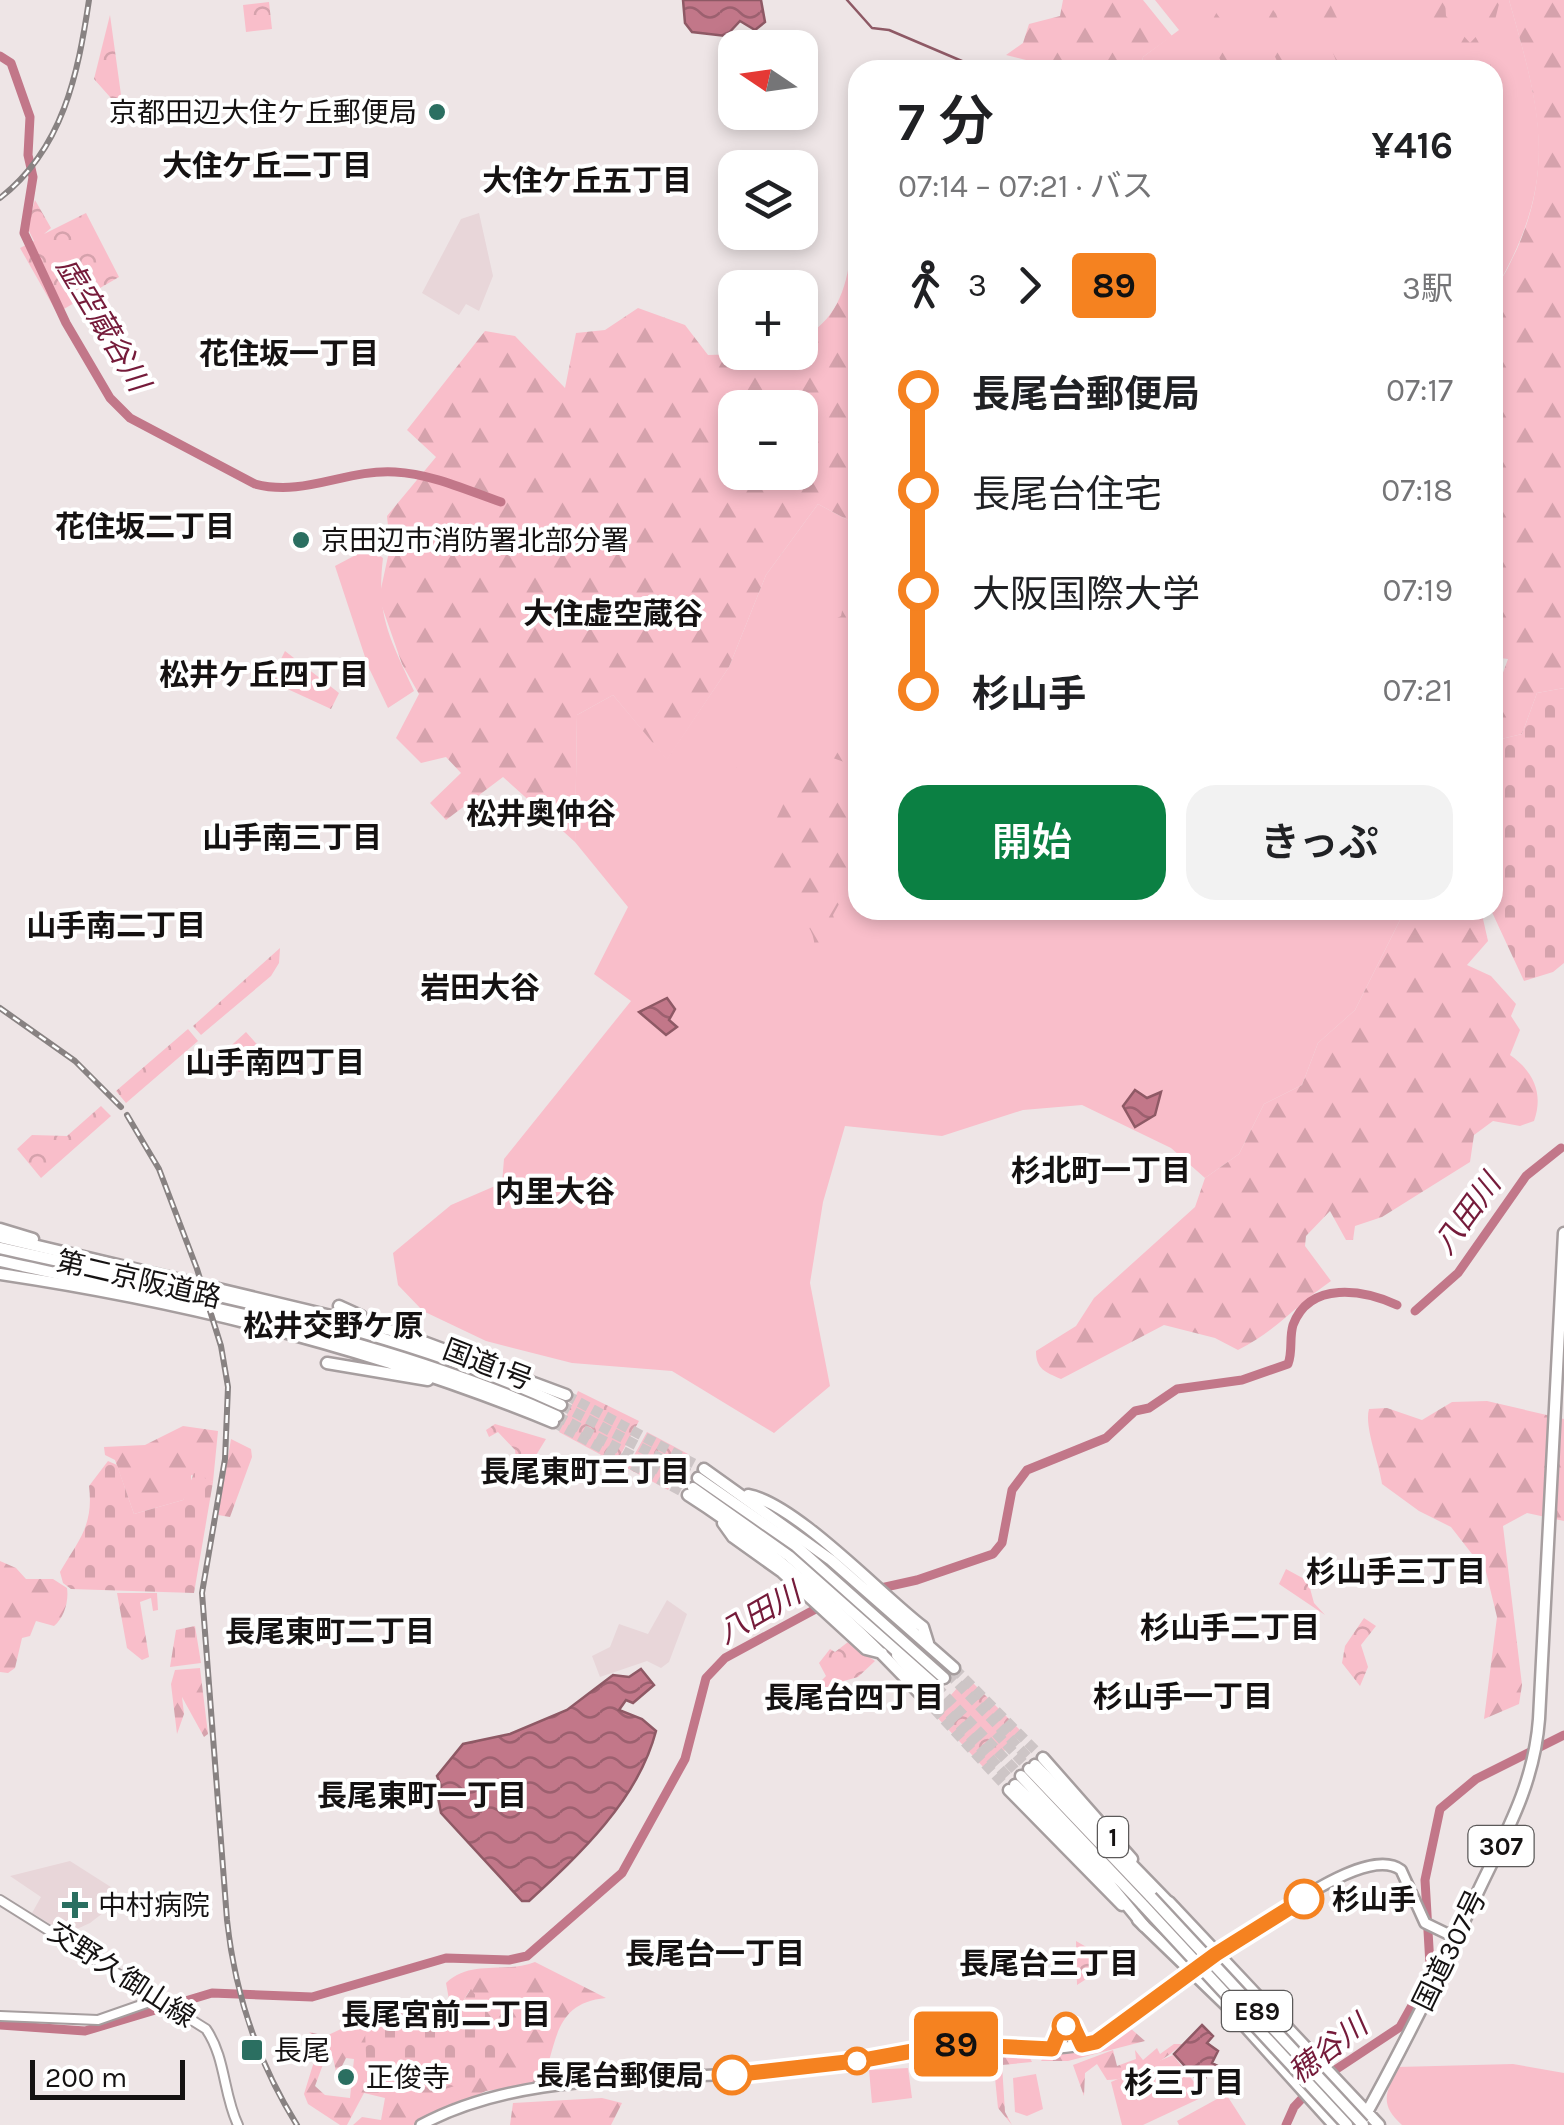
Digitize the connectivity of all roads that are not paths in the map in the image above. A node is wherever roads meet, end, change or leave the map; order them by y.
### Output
1 (0, 1230) edge
2 (1564, 1233) edge
3 (0, 1238) edge
4 (0, 1248) edge
5 (0, 1263) edge
6 (136, 1270) junction
7 (0, 1277) edge
8 (340, 1306) dead end
9 (326, 1363) dead end
10 (517, 1375) junction
11 (557, 1412) junction
12 (724, 1483) junction
13 (696, 1486) junction
14 (792, 1550) junction
15 (869, 1610) junction
16 (882, 1653) junction
17 (939, 1682) junction
18 (1025, 1774) junction
19 (0, 1900) edge
20 (1147, 1901) junction
21 (1456, 1938) junction
22 (1216, 1954) junction
23 (1192, 1974) junction
24 (164, 2000) junction
25 (0, 2016) edge
26 (1367, 2112) junction
27 (238, 2125) edge
28 (421, 2125) edge
29 (1334, 2125) edge
30 (1347, 2125) edge
31 (1361, 2125) edge
32 (1379, 2125) edge

1 - 6 highway
2 - 21 highway, 国道307号 / 307
3 - 6 highway, 国道1号
4 - 11 highway, 第二京阪道路
5 - 11 highway, 第二京阪道路
6 - 10 highway, 国道1号
7 - 11 highway, 国道1号
8 - 10 highway
9 - 11 highway
10 - 11 highway, 国道1号
12 - 13 highway
12 - 14 highway
12 - 15 highway
13 - 14 highway
13 - 14 highway
13 - 16 highway
14 - 15 highway
14 - 15 highway
15 - 16 highway
15 - 17 highway
15 - 17 highway
15 - 17 highway
16 - 17 highway
18 - 20 highway, E89
18 - 22 highway
18 - 23 highway
19 - 24 main road, 交野久御山線
20 - 30 highway, E89, bridge
20 - 31 highway, E89, bridge
21 - 22 main road
21 - 26 highway, 国道307号 / 307
22 - 23 main road
22 - 26 highway
23 - 28 main road
23 - 29 highway, bridge
24 - 25 main road
24 - 27 main road, 交野久御山線
26 - 31 highway, 国道307号 / 307
26 - 32 highway

